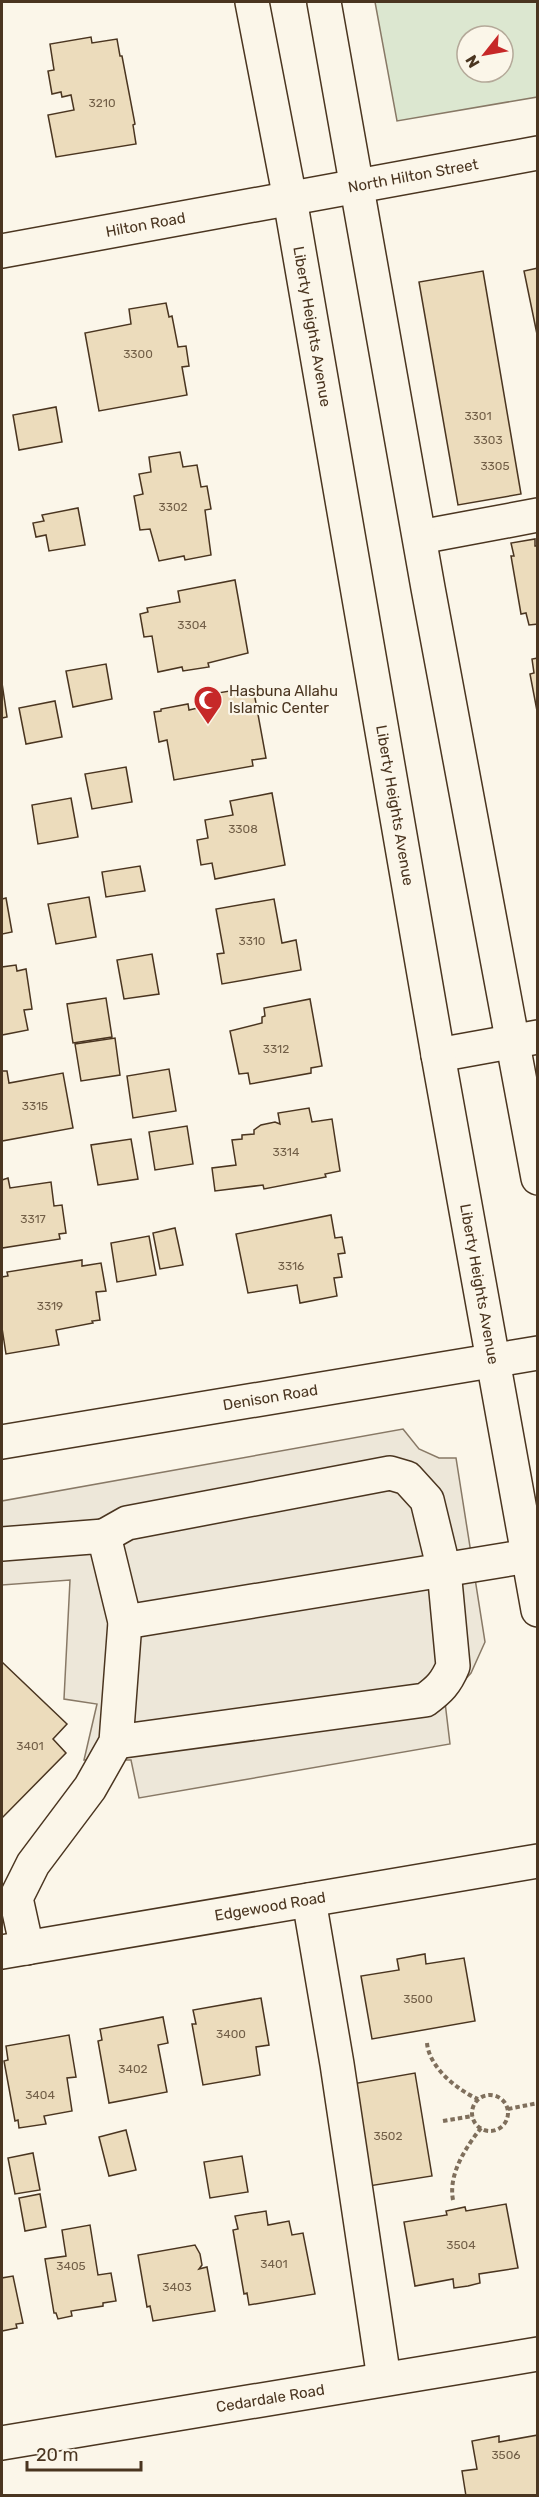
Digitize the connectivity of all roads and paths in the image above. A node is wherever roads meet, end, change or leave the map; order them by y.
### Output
1 (252, 2) edge
2 (324, 2) edge
3 (537, 153) edge
4 (357, 186) junction
5 (290, 199) junction
6 (2, 251) edge
7 (537, 515) edge
8 (420, 537) junction
9 (525, 1039) edge
10 (438, 1055) junction
11 (537, 1178) edge
12 (537, 1353) edge
13 (493, 1360) junction
14 (2, 1442) edge
15 (104, 1536) junction
16 (2, 1544) edge
17 (528, 1556) junction
18 (444, 1570) junction
19 (537, 1610) edge
20 (125, 1622) junction
21 (116, 1742) junction
22 (537, 1861) edge
23 (309, 1900) junction
24 (14, 1950) edge
25 (427, 2043) dead end
26 (478, 2099) junction
27 (537, 2103) edge
28 (508, 2109) junction
29 (472, 2116) junction
30 (443, 2121) dead end
31 (481, 2128) junction
32 (453, 2200) dead end
33 (537, 2354) edge
34 (384, 2379) junction
35 (2, 2443) edge

1 - 5 main road, Liberty Heights Avenue
2 - 4 main road
3 - 4 main road, North Hilton Street
4 - 5 main road, North Hilton Street
4 - 8 main road
5 - 6 main road, Hilton Road
5 - 10 main road, Liberty Heights Avenue
7 - 8 main road
8 - 9 main road
9 - 10 main road
9 - 11 main road
10 - 13 main road, Liberty Heights Avenue
12 - 13 main road, Denison Road
13 - 14 main road, Denison Road
13 - 17 main road, Liberty Heights Avenue
15 - 16 main road
15 - 18 main road
15 - 20 main road
17 - 18 main road
17 - 19 main road, Liberty Heights Avenue
18 - 20 main road
18 - 21 main road
20 - 21 main road
21 - 24 main road
22 - 23 main road, Edgewood Road
23 - 24 main road, Edgewood Road
23 - 34 main road
25 - 26 path
26 - 28 path
26 - 29 path
27 - 28 path
28 - 31 path
29 - 30 path
29 - 31 path
31 - 32 path
33 - 34 main road, Cedardale Road
34 - 35 main road, Cedardale Road

